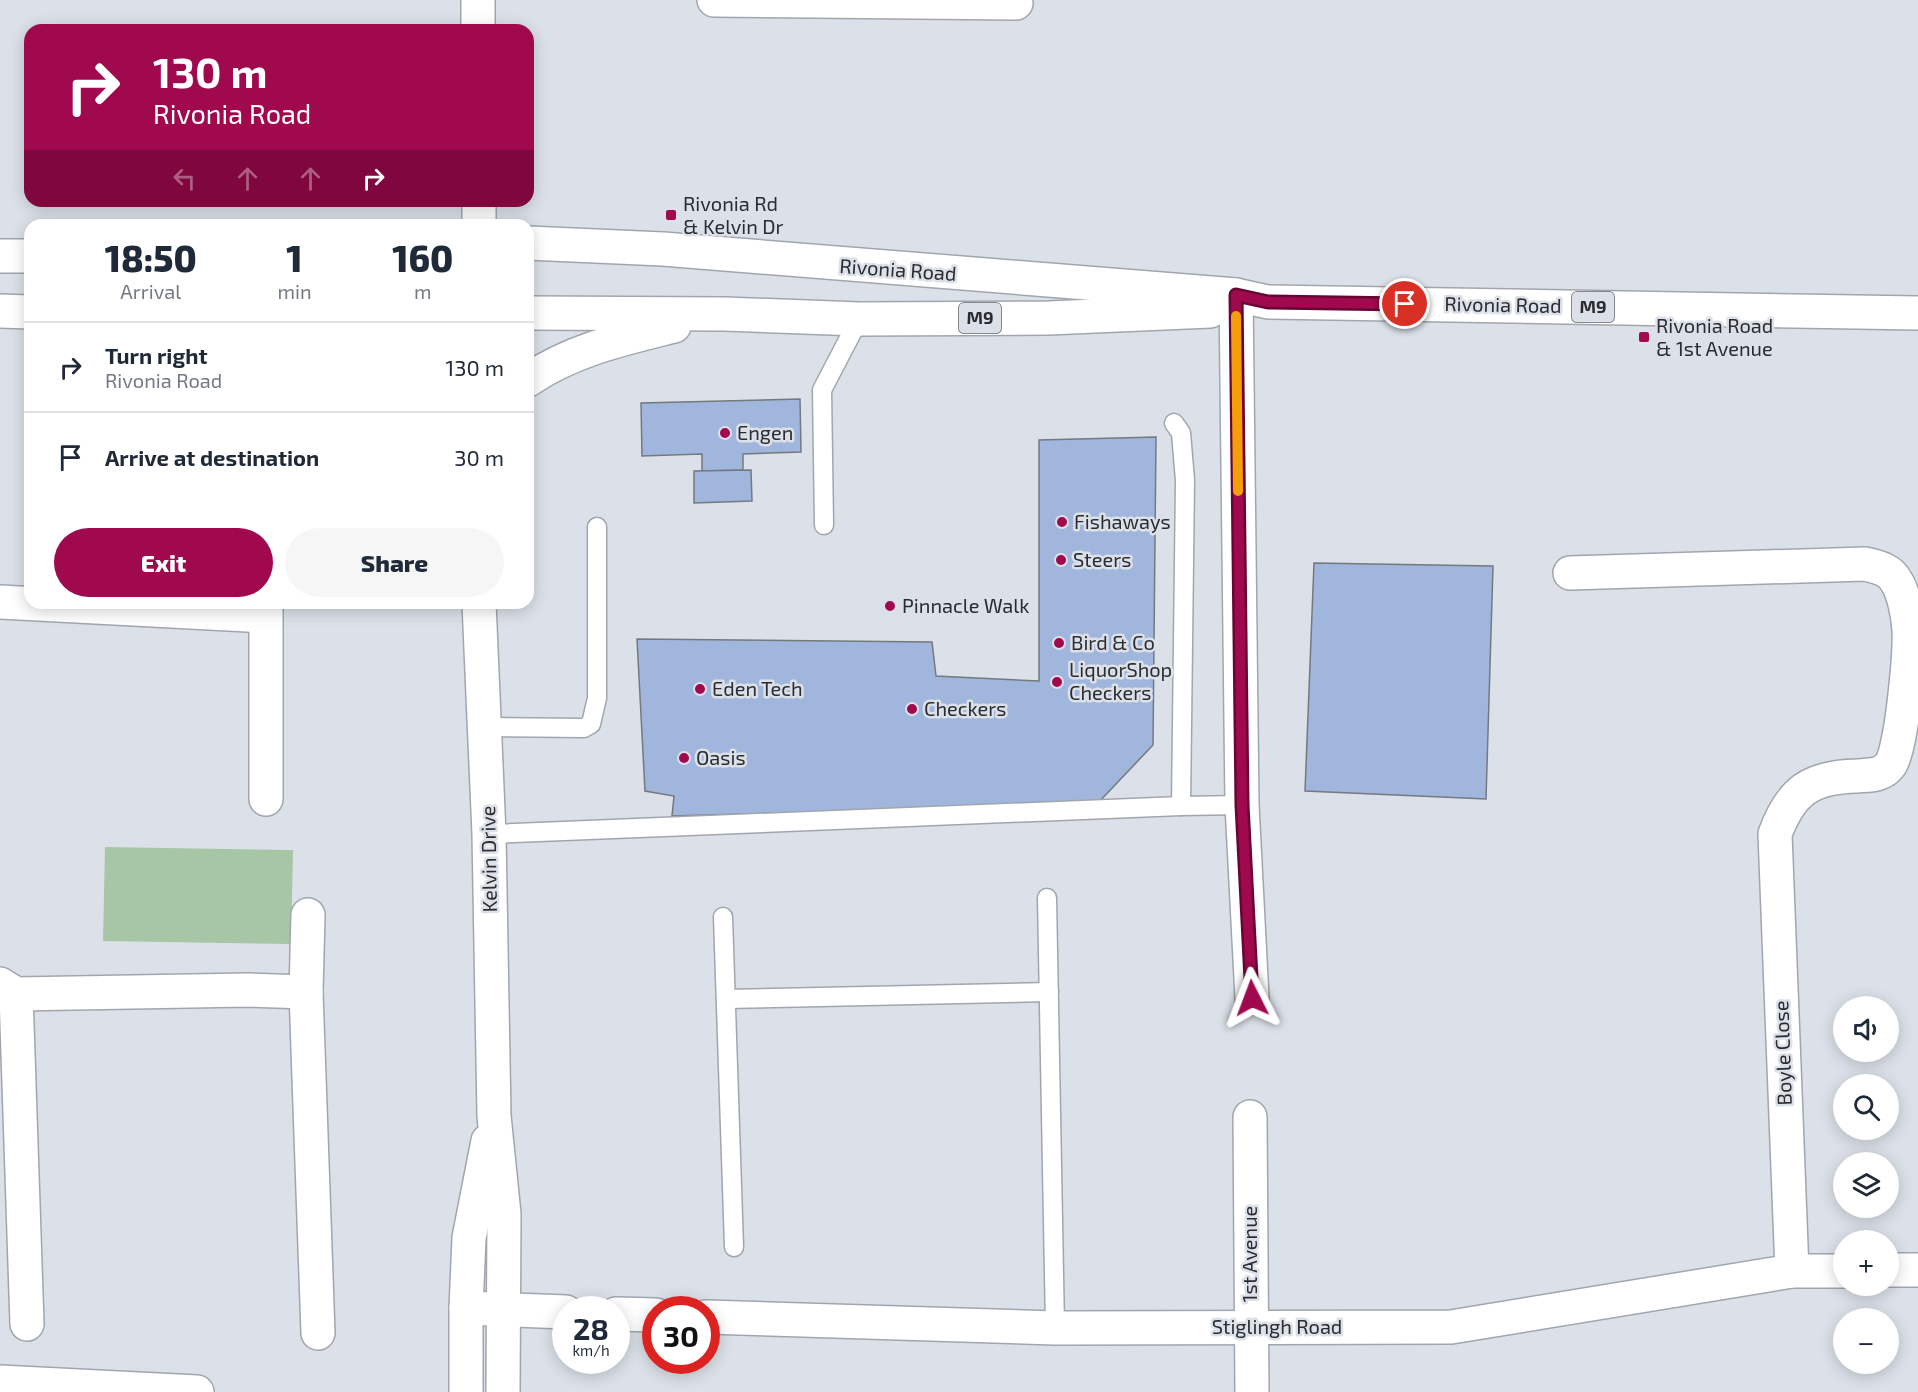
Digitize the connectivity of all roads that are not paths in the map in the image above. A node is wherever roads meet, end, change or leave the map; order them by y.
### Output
1 (478, 0) edge
2 (714, 0) edge
3 (800, 1) edge
4 (1016, 3) dead end
5 (478, 24) edge
6 (534, 243) edge
7 (0, 256) edge
8 (24, 256) edge
9 (1236, 302) junction
10 (0, 311) edge
11 (24, 312) edge
12 (1918, 313) edge
13 (534, 314) edge
14 (725, 314) junction
15 (859, 319) junction
16 (534, 376) edge
17 (1174, 423) dead end
18 (824, 525) dead end
19 (597, 527) dead end
20 (1570, 573) dead end
21 (0, 602) edge
22 (24, 603) edge
23 (266, 609) edge
24 (479, 609) edge
25 (485, 727) junction
26 (266, 799) dead end
27 (1242, 805) junction
28 (1181, 806) junction
29 (489, 834) junction
30 (1047, 898) dead end
31 (308, 915) dead end
32 (723, 917) dead end
33 (8, 989) edge
34 (306, 992) junction
35 (1049, 992) junction
36 (1252, 998) dead end
37 (726, 999) junction
38 (494, 1116) junction
39 (1250, 1117) dead end
40 (734, 1247) dead end
41 (1899, 1270) edge
42 (1918, 1270) edge
43 (1792, 1271) junction
44 (1833, 1271) edge
45 (466, 1308) junction
46 (502, 1310) junction
47 (552, 1312) edge
48 (720, 1317) edge
49 (27, 1324) dead end
50 (1250, 1327) junction
51 (1055, 1328) junction
52 (318, 1333) dead end
53 (0, 1383) edge
54 (197, 1392) edge
55 (466, 1392) edge
56 (503, 1392) edge
57 (1252, 1392) edge

1 - 5 street
2 - 3 street
3 - 4 street
6 - 9 street, Rivonia Road / M9
7 - 8 street
9 - 12 street, Rivonia Road / M9
9 - 15 street, Rivonia Road / M9
9 - 27 street
10 - 11 street
13 - 14 street, Rivonia Road / M9
14 - 15 street, Rivonia Road / M9
14 - 16 street
15 - 18 lane
17 - 28 lane
19 - 25 lane
20 - 43 street, Boyle Close
21 - 22 street
23 - 26 street
24 - 25 street, Kelvin Drive
25 - 29 street, Kelvin Drive
27 - 28 lane
27 - 36 street
28 - 29 lane
29 - 38 street, Kelvin Drive
30 - 35 lane
31 - 34 street
32 - 37 lane
33 - 34 street
33 - 49 street
34 - 52 street
35 - 37 lane
35 - 51 lane
37 - 40 lane
38 - 45 street, Kelvin Drive
38 - 46 street, Kelvin Drive
39 - 50 street, 1st Avenue
41 - 42 street
43 - 44 street, Stiglingh Road
43 - 50 street, Stiglingh Road
45 - 46 street
45 - 55 street, Kelvin Drive
46 - 47 street
46 - 56 street, Kelvin Drive
48 - 51 street, Stiglingh Road
50 - 51 street, Stiglingh Road
50 - 57 street, 1st Avenue
53 - 54 street

